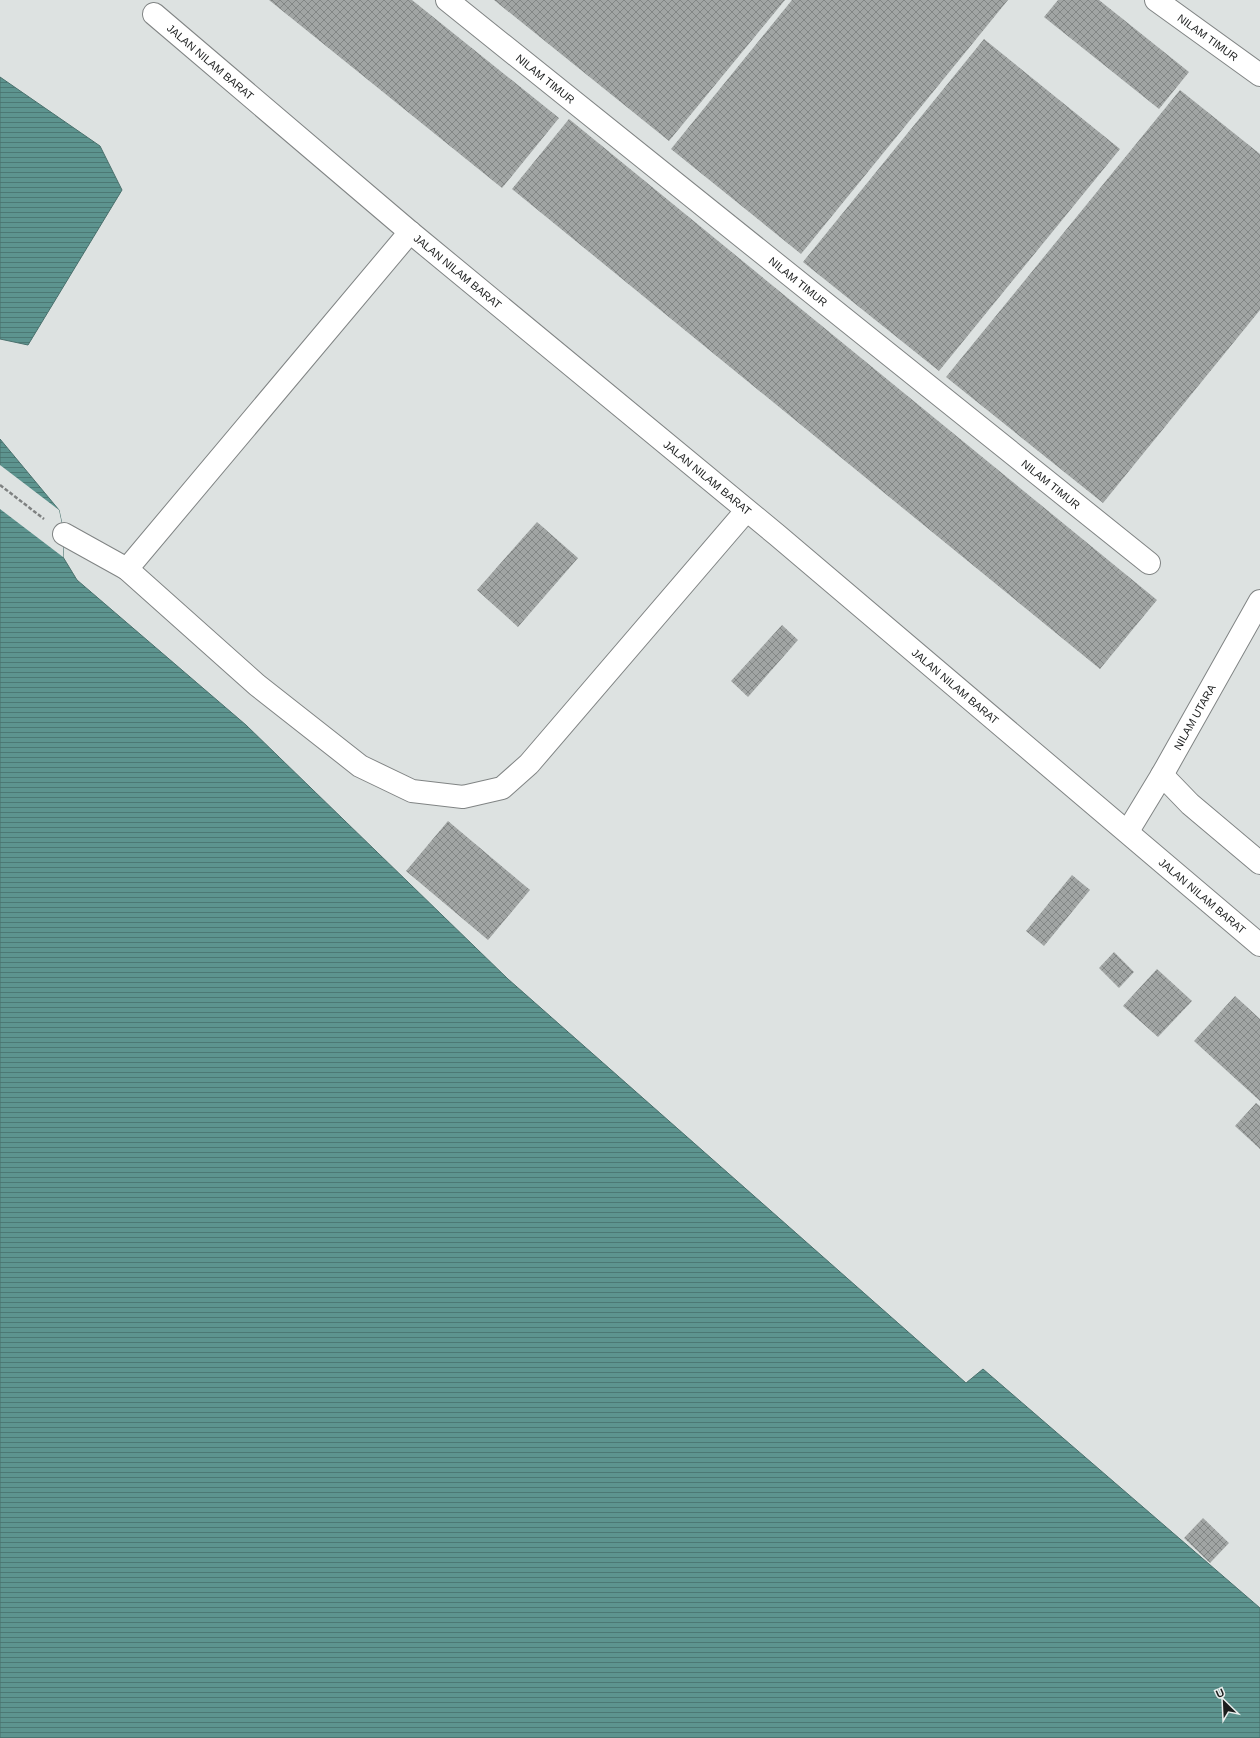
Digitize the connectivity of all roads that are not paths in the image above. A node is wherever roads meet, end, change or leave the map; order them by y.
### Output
1 (447, 0) edge
2 (1156, 0) edge
3 (154, 14) dead end
4 (1260, 75) edge
5 (410, 232) junction
6 (746, 511) junction
7 (64, 534) road end
8 (1149, 563) dead end
9 (127, 569) junction
10 (1260, 601) edge
11 (1162, 775) junction
12 (1128, 831) junction
13 (1260, 863) edge
14 (1260, 945) edge

1 - 8 lane, NILAM TIMUR
2 - 4 lane, NILAM TIMUR
3 - 5 lane, JALAN NILAM BARAT
5 - 6 lane, JALAN NILAM BARAT
5 - 9 lane
6 - 9 lane
6 - 12 lane, JALAN NILAM BARAT
7 - 9 lane
10 - 11 lane, NILAM UTARA
11 - 12 lane, NILAM UTARA
11 - 13 lane
12 - 14 lane, JALAN NILAM BARAT

